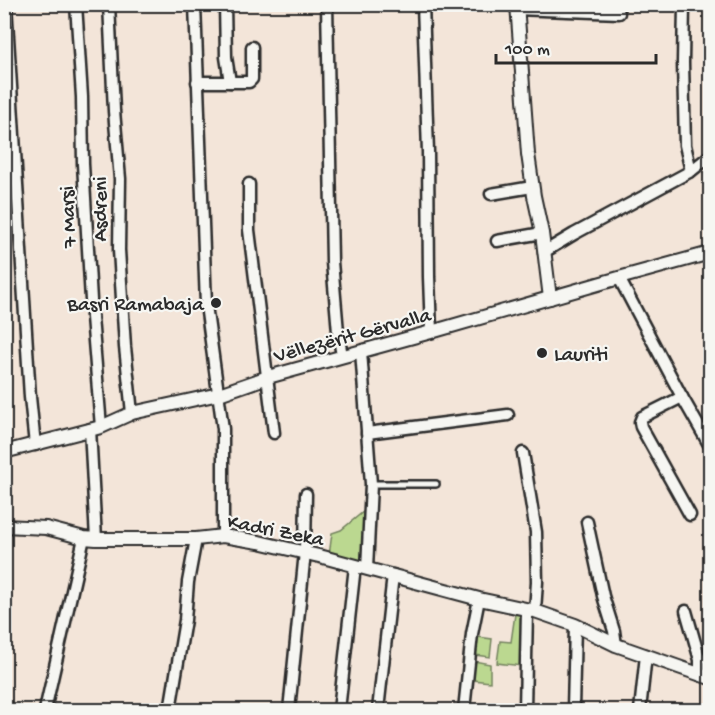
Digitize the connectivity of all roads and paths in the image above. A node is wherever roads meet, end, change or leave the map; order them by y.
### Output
1 (6, 4) edge
2 (76, 4) edge
3 (109, 4) edge
4 (195, 4) edge
5 (225, 4) edge
6 (327, 4) edge
7 (423, 4) edge
8 (684, 4) edge
9 (516, 7) edge
10 (619, 14) dead end
11 (252, 47) dead end
12 (197, 82) junction
13 (230, 82) junction
14 (711, 156) edge
15 (691, 171) junction
16 (249, 184) dead end
17 (532, 187) junction
18 (491, 194) dead end
19 (542, 232) junction
20 (497, 241) dead end
21 (544, 252) junction
22 (711, 253) edge
23 (619, 278) junction
24 (550, 298) junction
25 (431, 332) junction
26 (361, 351) junction
27 (342, 356) junction
28 (268, 377) junction
29 (219, 394) junction
30 (682, 397) junction
31 (132, 413) junction
32 (508, 415) dead end
33 (95, 428) junction
34 (274, 433) dead end
35 (367, 433) junction
36 (35, 445) junction
37 (711, 446) edge
38 (4, 452) edge
39 (524, 453) dead end
40 (371, 484) junction
41 (436, 484) dead end
42 (306, 494) dead end
43 (690, 515) dead end
44 (587, 522) dead end
45 (4, 526) edge
46 (223, 536) junction
47 (90, 538) junction
48 (196, 538) junction
49 (305, 552) junction
50 (361, 567) junction
51 (393, 576) junction
52 (479, 599) junction
53 (531, 611) junction
54 (686, 611) dead end
55 (575, 625) junction
56 (616, 645) junction
57 (646, 655) junction
58 (705, 676) edge
59 (45, 711) edge
60 (170, 711) edge
61 (289, 711) edge
62 (339, 711) edge
63 (378, 711) edge
64 (464, 711) edge
65 (525, 711) edge
66 (573, 711) edge
67 (640, 711) edge

1 - 36 street
2 - 33 street, 7 Marsi
3 - 31 street, Asdreni
4 - 12 street
5 - 13 street
6 - 27 street
7 - 25 street
8 - 15 street
9 - 10 street
9 - 17 street
11 - 13 street
12 - 13 street
12 - 29 street
14 - 15 street
15 - 21 street
16 - 28 street
17 - 18 street
17 - 19 street
19 - 20 street
19 - 21 street
21 - 24 street
22 - 23 street, Vëllezërit Gërvalla
23 - 24 street, Vëllezërit Gërvalla
23 - 30 street
24 - 25 street, Vëllezërit Gërvalla
25 - 26 street, Vëllezërit Gërvalla
26 - 27 street, Vëllezërit Gërvalla
26 - 35 street
27 - 28 street, Vëllezërit Gërvalla
28 - 29 street, Vëllezërit Gërvalla
28 - 34 street
29 - 31 street, Vëllezërit Gërvalla
29 - 46 street
30 - 37 street
30 - 43 street
31 - 33 street, Vëllezërit Gërvalla
32 - 35 street
33 - 36 street, Vëllezërit Gërvalla
33 - 47 street, 7 Marsi
35 - 40 street
36 - 38 street, Vëllezërit Gërvalla
39 - 53 street
40 - 41 lane
40 - 50 street
42 - 49 street
44 - 56 street
45 - 47 street, Kadri Zeka
46 - 48 street, Kadri Zeka
46 - 49 street, Kadri Zeka
47 - 48 street, Kadri Zeka
47 - 59 street, 7 Marsi
48 - 60 street
49 - 50 street, Kadri Zeka
49 - 61 street
50 - 51 street, Kadri Zeka
50 - 62 street
51 - 52 street, Kadri Zeka
51 - 63 street
52 - 53 street, Kadri Zeka
52 - 64 street
53 - 55 street, Kadri Zeka
53 - 65 street
54 - 58 street, Kadri Zeka
55 - 56 street, Kadri Zeka
55 - 66 street
56 - 57 street, Kadri Zeka
57 - 58 street, Kadri Zeka
57 - 67 street

